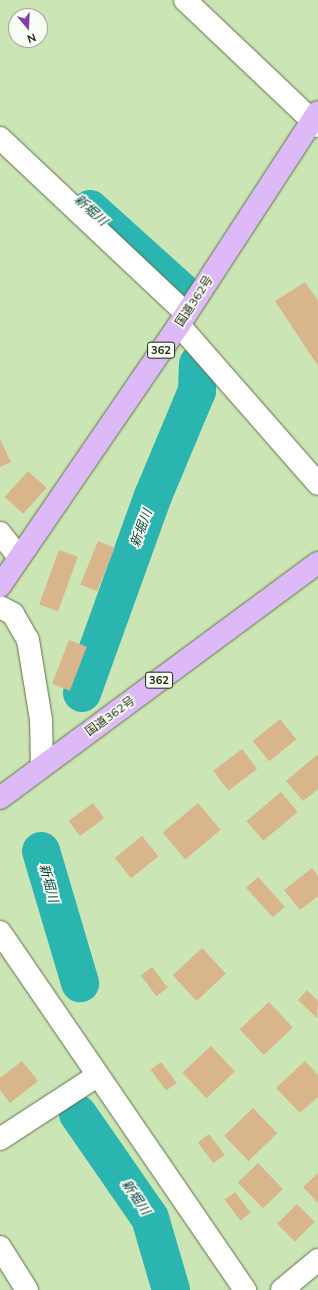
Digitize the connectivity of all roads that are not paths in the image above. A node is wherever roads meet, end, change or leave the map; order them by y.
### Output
1 (185, 0) edge
2 (316, 119) edge
3 (0, 138) edge
4 (183, 319) junction
5 (318, 484) edge
6 (0, 533) edge
7 (18, 556) junction
8 (318, 563) edge
9 (0, 586) edge
10 (0, 607) edge
11 (42, 766) junction
12 (0, 798) edge
13 (0, 932) edge
14 (97, 1076) junction
15 (0, 1138) edge
16 (0, 1246) edge
17 (318, 1260) edge
18 (28, 1290) edge
19 (245, 1290) edge
20 (282, 1290) edge

1 - 2 street
2 - 4 highway, 国道362号 / 362
3 - 4 street
4 - 5 street
4 - 7 highway, 国道362号 / 362
6 - 7 street
7 - 9 highway, 国道362号 / 362
8 - 11 highway, 国道362号 / 362
10 - 11 street
11 - 12 highway, 国道362号 / 362
13 - 14 street
14 - 15 street
14 - 19 street
16 - 18 street
17 - 20 street

